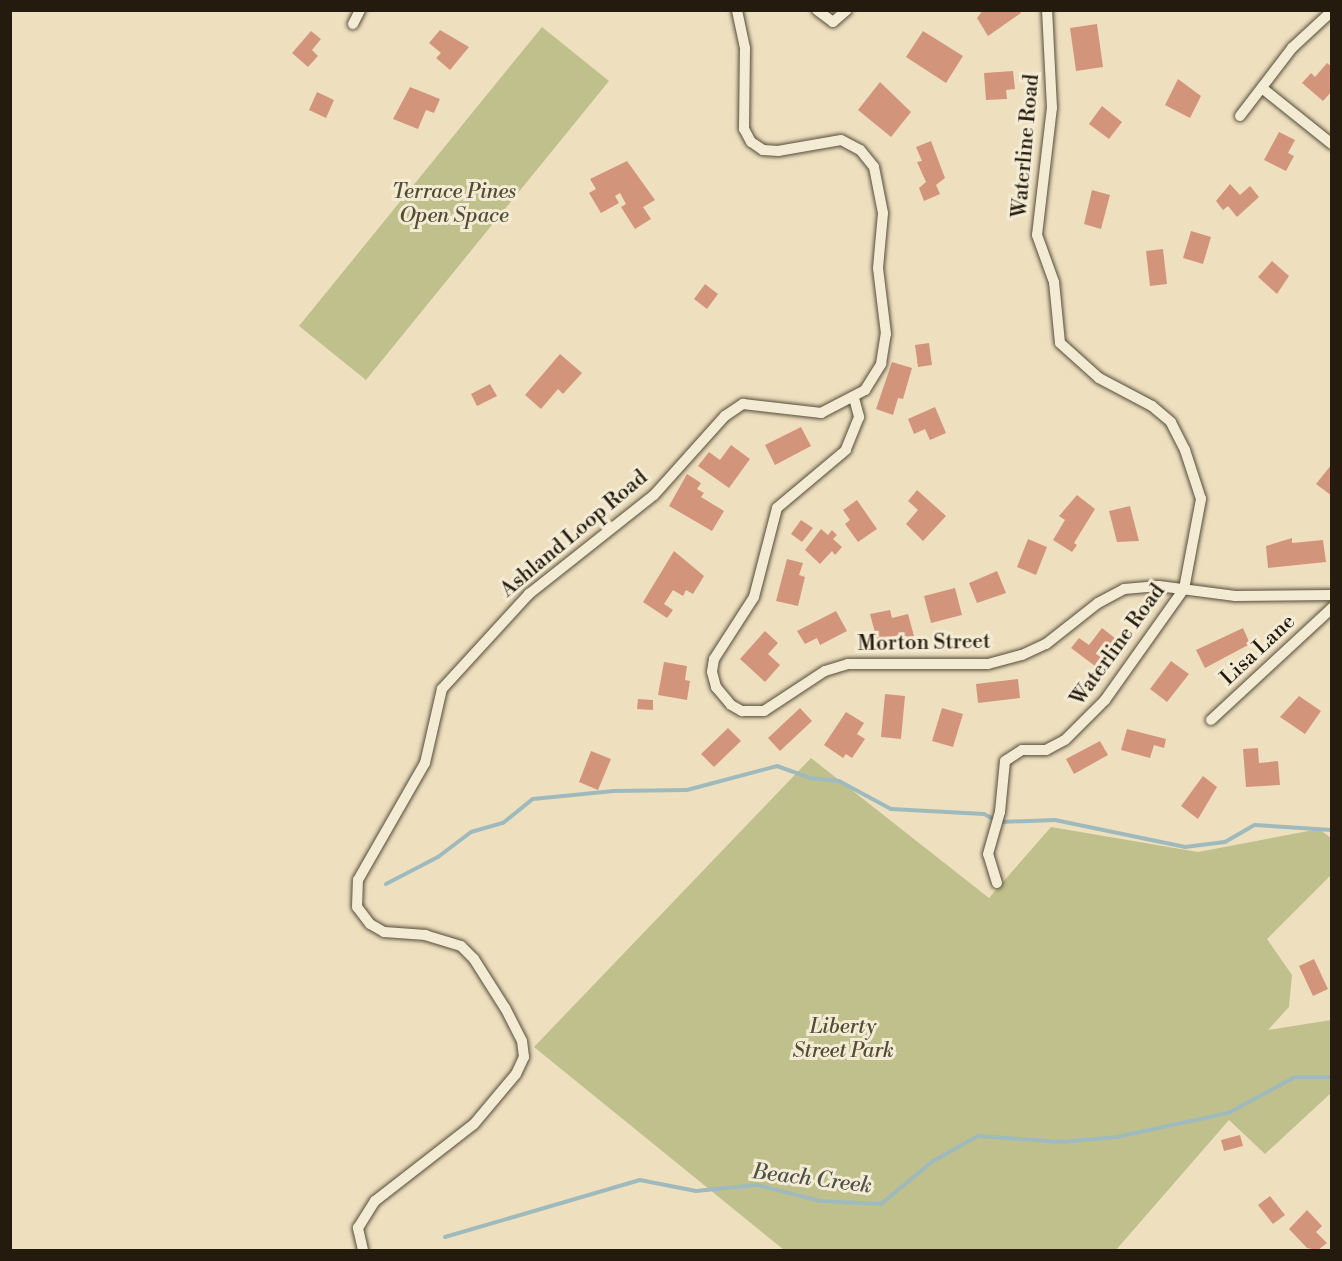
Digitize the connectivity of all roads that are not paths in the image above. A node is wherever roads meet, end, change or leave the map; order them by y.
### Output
1 (360, 10) edge
2 (738, 10) edge
3 (817, 10) edge
4 (847, 10) edge
5 (1047, 10) edge
6 (1332, 11) edge
7 (353, 24) dead end
8 (1262, 88) junction
9 (1240, 116) dead end
10 (1332, 144) edge
11 (854, 398) junction
12 (1184, 589) junction
13 (1332, 595) edge
14 (1332, 608) edge
15 (1211, 720) dead end
16 (997, 882) dead end
17 (363, 1251) edge

1 - 7 street
2 - 11 street, Ashland Loop Road
3 - 4 street
5 - 12 street, Waterline Road
6 - 8 street
8 - 9 street
8 - 10 street
11 - 12 street, Morton Street
11 - 17 street, Ashland Loop Road
12 - 13 street, Morton Street
12 - 16 street, Waterline Road
14 - 15 street, Lisa Lane

